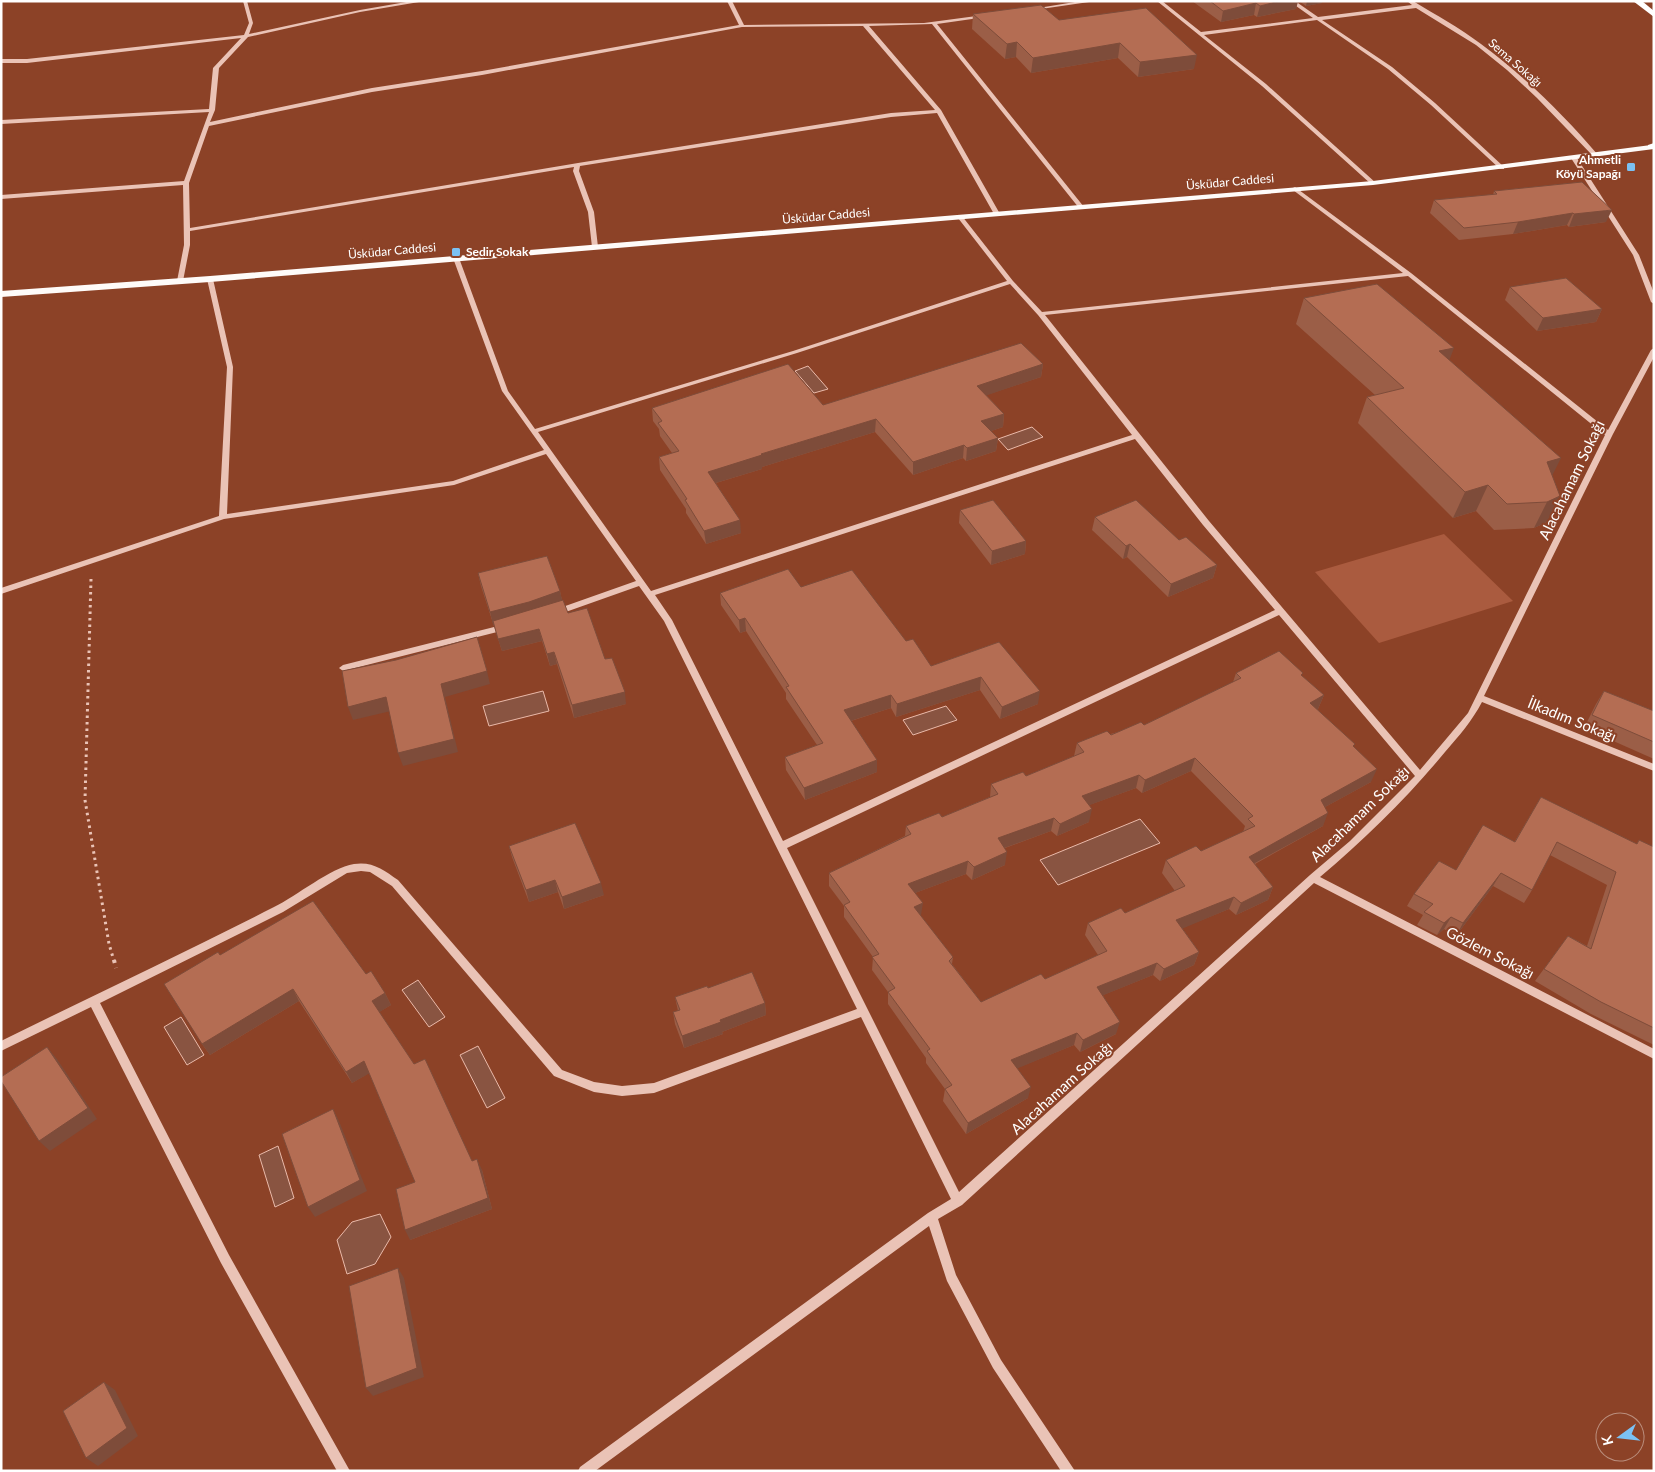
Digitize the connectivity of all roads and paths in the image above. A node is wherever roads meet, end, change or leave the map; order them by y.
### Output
1 (245, 1) edge
2 (423, 1) edge
3 (729, 1) edge
4 (1094, 1) edge
5 (1160, 1) edge
6 (1291, 1) edge
7 (1409, 1) edge
8 (1637, 1) edge
9 (1417, 6) junction
10 (1028, 10) edge
11 (991, 15) edge
12 (1654, 15) edge
13 (1318, 20) junction
14 (934, 23) junction
15 (865, 25) junction
16 (742, 26) junction
17 (1200, 34) junction
18 (246, 36) junction
19 (1, 61) edge
20 (212, 110) junction
21 (939, 111) junction
22 (1, 122) edge
23 (206, 125) junction
24 (1653, 147) edge
25 (1595, 155) junction
26 (1574, 158) junction
27 (578, 165) junction
28 (1502, 168) junction
29 (1373, 183) junction
30 (186, 184) junction
31 (1295, 189) junction
32 (1, 197) edge
33 (1080, 207) junction
34 (996, 214) junction
35 (960, 217) junction
36 (187, 230) junction
37 (595, 247) junction
38 (456, 258) junction
39 (1409, 274) junction
40 (210, 279) junction
41 (180, 281) junction
42 (1012, 282) junction
43 (1, 294) edge
44 (1654, 302) edge
45 (1040, 314) junction
46 (1654, 350) edge
47 (534, 432) junction
48 (1609, 434) junction
49 (1137, 436) junction
50 (549, 451) junction
51 (223, 517) junction
52 (91, 561) junction
53 (642, 582) junction
54 (1, 591) edge
55 (650, 594) junction
56 (1281, 612) junction
57 (552, 613) edge
58 (515, 624) edge
59 (343, 668) dead end
60 (1480, 698) junction
61 (1654, 768) edge
62 (1420, 776) junction
63 (780, 847) junction
64 (1313, 878) junction
65 (121, 988) junction
66 (94, 1002) junction
67 (862, 1012) junction
68 (1, 1046) edge
69 (1654, 1054) edge
70 (958, 1201) junction
71 (932, 1217) junction
72 (344, 1471) edge
73 (584, 1471) edge
74 (1069, 1471) edge

1 - 18 street
2 - 18 street
3 - 16 street
4 - 10 street
5 - 17 street
6 - 13 street
7 - 9 street, Sema Sokağı
8 - 12 highway
9 - 13 street
9 - 25 street, Sema Sokağı
11 - 14 street
13 - 17 street
13 - 28 street
14 - 15 street
14 - 33 street
15 - 16 street
15 - 21 street
16 - 23 street
17 - 29 street
18 - 19 street
18 - 20 street
20 - 22 street
20 - 23 street
21 - 27 street
21 - 34 street
23 - 30 street
24 - 25 main road, Üsküdar Caddesi
25 - 26 main road, Üsküdar Caddesi
26 - 28 main road, Üsküdar Caddesi
26 - 44 street
27 - 36 street
27 - 37 street
28 - 29 main road, Üsküdar Caddesi
29 - 31 main road, Üsküdar Caddesi
30 - 32 street
30 - 36 street
31 - 33 main road, Üsküdar Caddesi
31 - 39 street
33 - 34 main road, Üsküdar Caddesi
34 - 35 main road, Üsküdar Caddesi
35 - 37 main road, Üsküdar Caddesi
35 - 42 street
36 - 41 street
37 - 38 main road, Üsküdar Caddesi
38 - 40 main road, Üsküdar Caddesi
38 - 47 street
39 - 45 street
39 - 48 street
40 - 41 main road, Üsküdar Caddesi
40 - 51 street
41 - 43 main road, Üsküdar Caddesi
42 - 45 street
42 - 47 street
45 - 49 street
46 - 48 street, Alacahamam Sokağı
47 - 50 street
48 - 60 street, Alacahamam Sokağı
49 - 55 street
49 - 56 street
50 - 51 street
50 - 53 street
51 - 52 street
52 - 54 street
52 - 65 path
53 - 55 street
53 - 57 street
55 - 63 street
56 - 62 street
56 - 63 street
58 - 59 street
60 - 61 street, İlkadım Sokağı
60 - 62 street, Alacahamam Sokağı
62 - 64 street, Alacahamam Sokağı
63 - 67 street
64 - 69 street, Gözlem Sokağı
64 - 70 street, Alacahamam Sokağı
65 - 66 street
65 - 67 street
66 - 68 street
66 - 72 street
67 - 70 street
70 - 71 street, Alacahamam Sokağı
71 - 73 street, Alacahamam Sokağı
71 - 74 street

